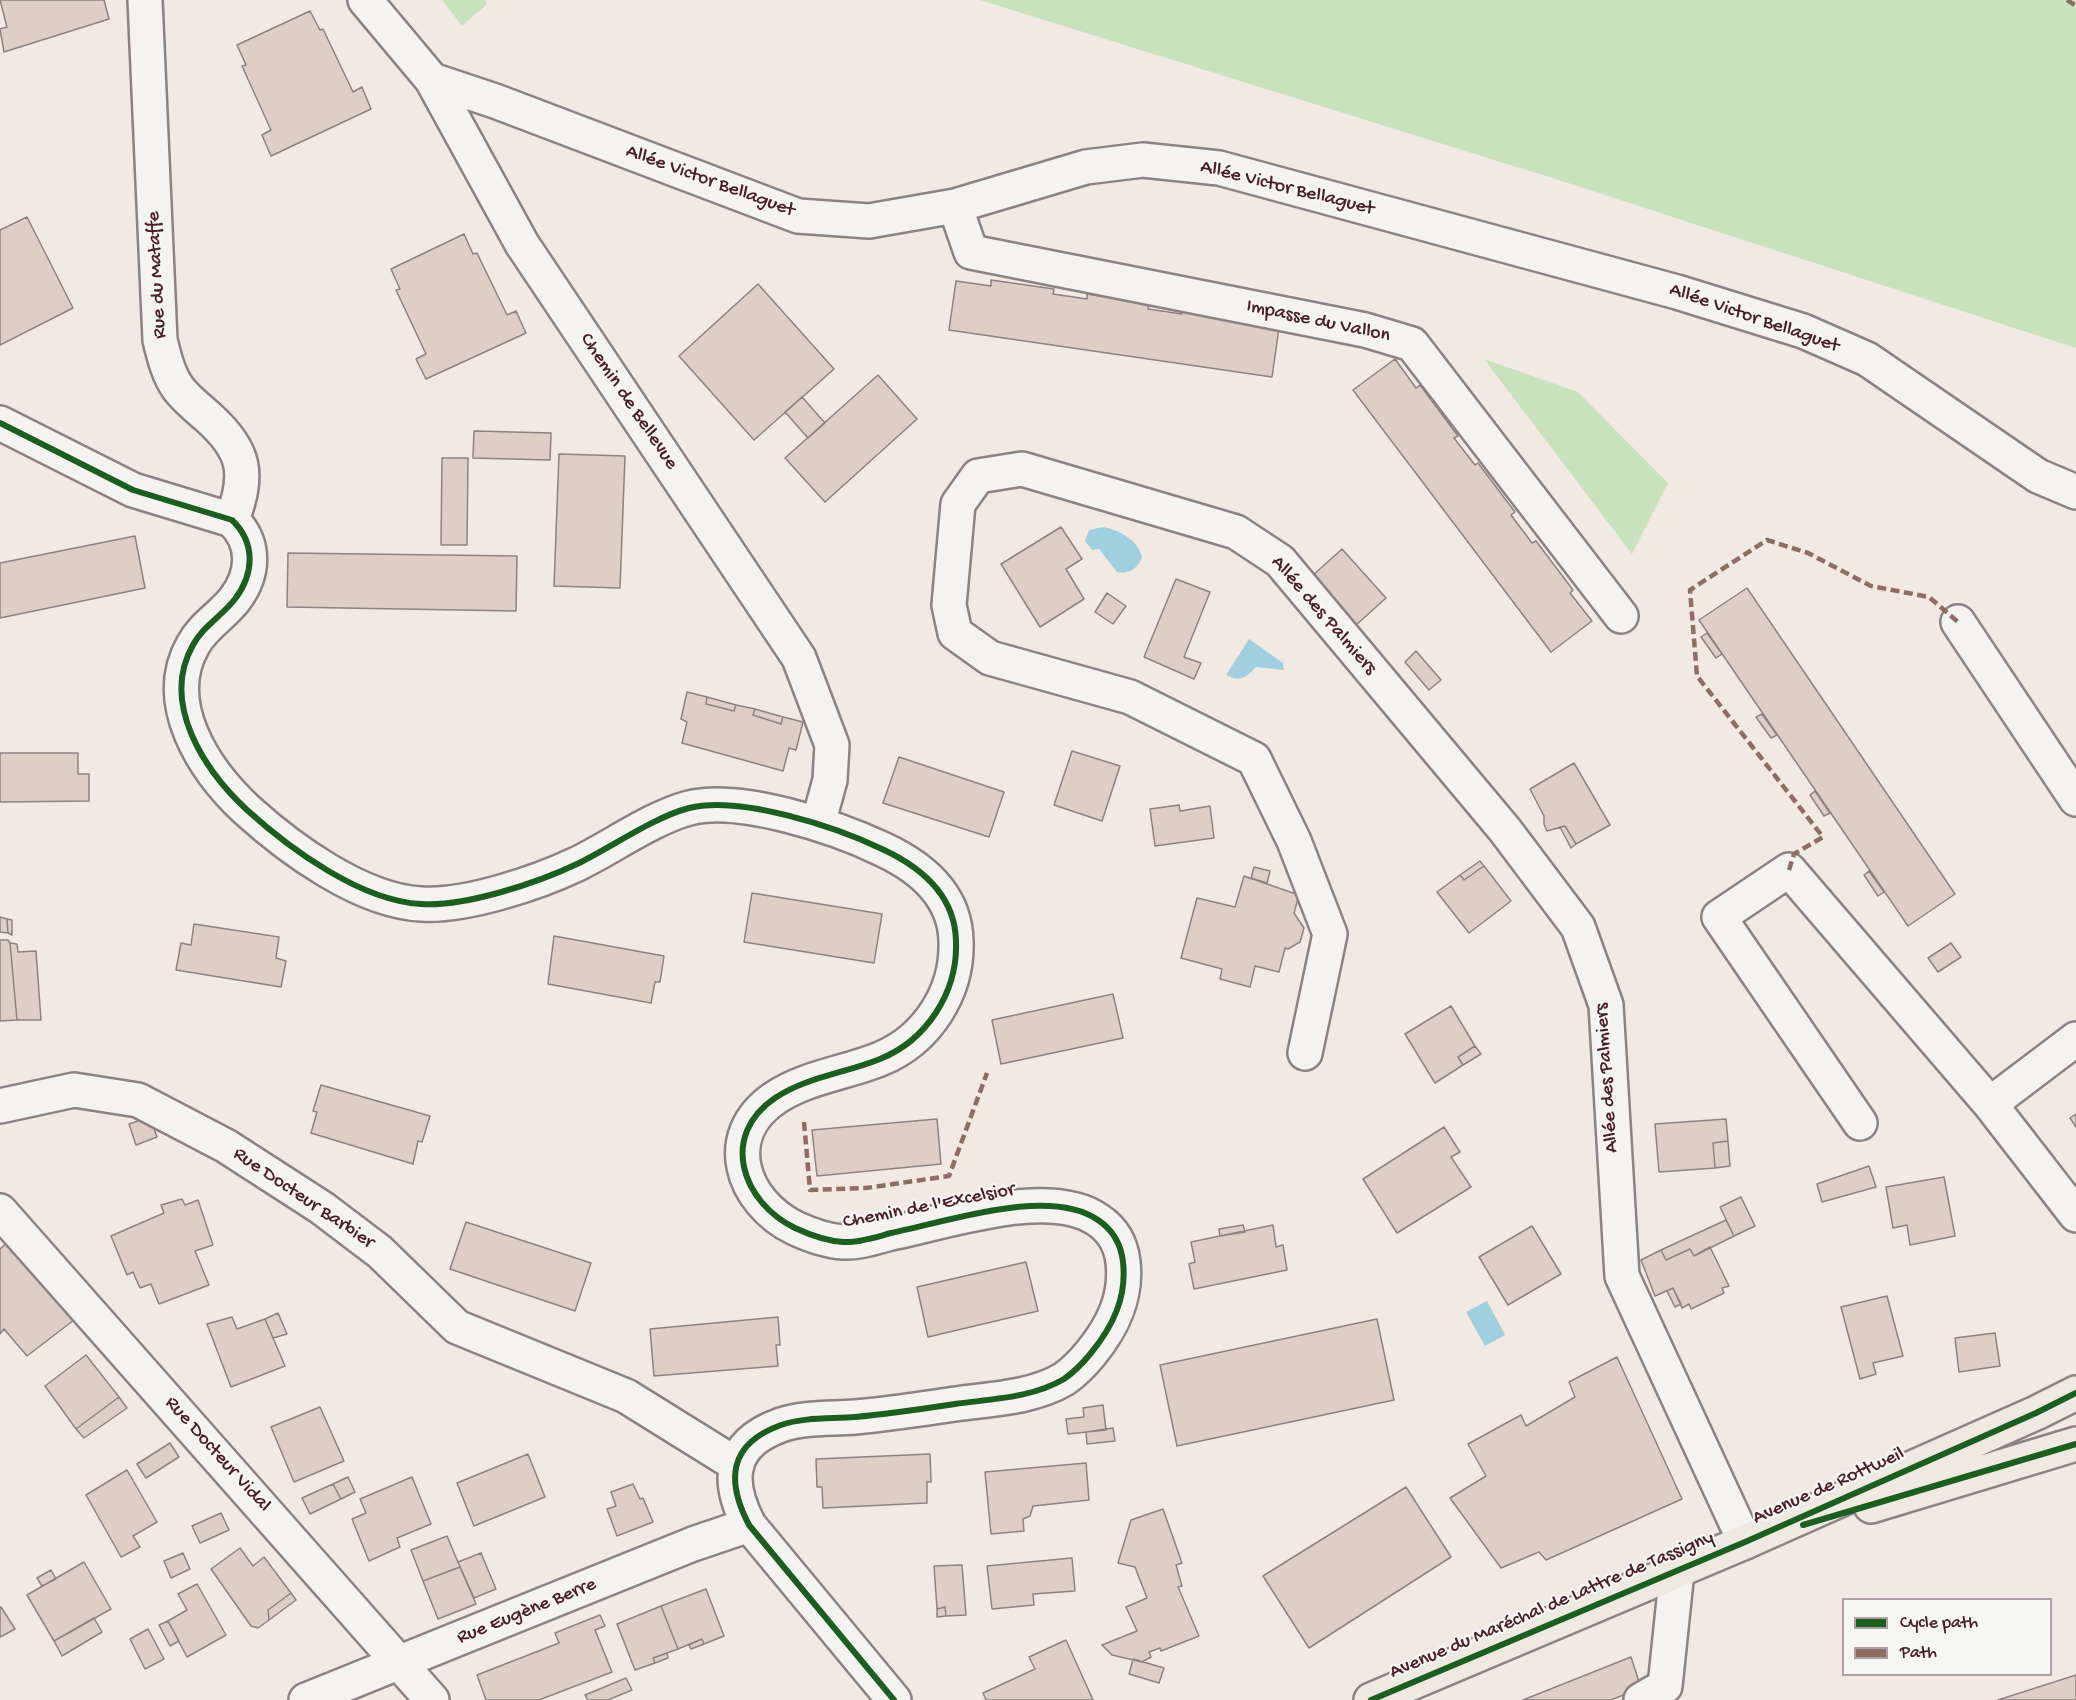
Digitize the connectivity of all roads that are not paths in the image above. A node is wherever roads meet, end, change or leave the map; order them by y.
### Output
1 (145, 0) edge
2 (365, 0) edge
3 (432, 80) junction
4 (955, 206) junction
5 (0, 423) edge
6 (2076, 492) edge
7 (232, 520) junction
8 (1621, 616) dead end
9 (1958, 622) dead end
10 (2076, 799) edge
11 (818, 824) junction
12 (2076, 1039) edge
13 (1305, 1053) dead end
14 (1990, 1104) junction
15 (0, 1106) edge
16 (1860, 1123) dead end
17 (0, 1211) edge
18 (2076, 1215) edge
19 (2076, 1393) edge
20 (2076, 1444) edge
21 (737, 1465) junction
22 (749, 1525) junction
23 (1745, 1542) junction
24 (1677, 1571) junction
25 (402, 1663) junction
26 (1658, 1695) edge
27 (306, 1700) edge
28 (432, 1700) edge
29 (894, 1700) edge
30 (1371, 1700) edge

1 - 7 street, Rue du Mataffe
2 - 3 street, Chemin de Bellevue
3 - 4 street, Allée Victor Bellaguet
3 - 11 street, Chemin de Bellevue
4 - 6 street, Allée Victor Bellaguet
4 - 8 street, Impasse du Vallon
5 - 7 street
7 - 11 street, Chemin de l'Excelsior
9 - 10 street
11 - 21 street, Chemin de l'Excelsior
12 - 14 street
13 - 23 street, Allée des Palmiers
14 - 16 street
14 - 18 street
15 - 21 street, Rue Docteur Barbier
17 - 25 street, Rue Docteur Vidal
19 - 23 main road, Avenue de Rottweil
20 - 23 main road, Avenue de Rottweil
21 - 22 street
22 - 25 street, Rue Eugène Berre
22 - 29 street
23 - 24 main road, Avenue du Maréchal de Lattre de Tassigny
24 - 26 street
24 - 30 main road, Avenue du Maréchal de Lattre de Tassigny
25 - 27 street, Rue Eugène Berre
25 - 28 street, Rue Docteur Vidal

